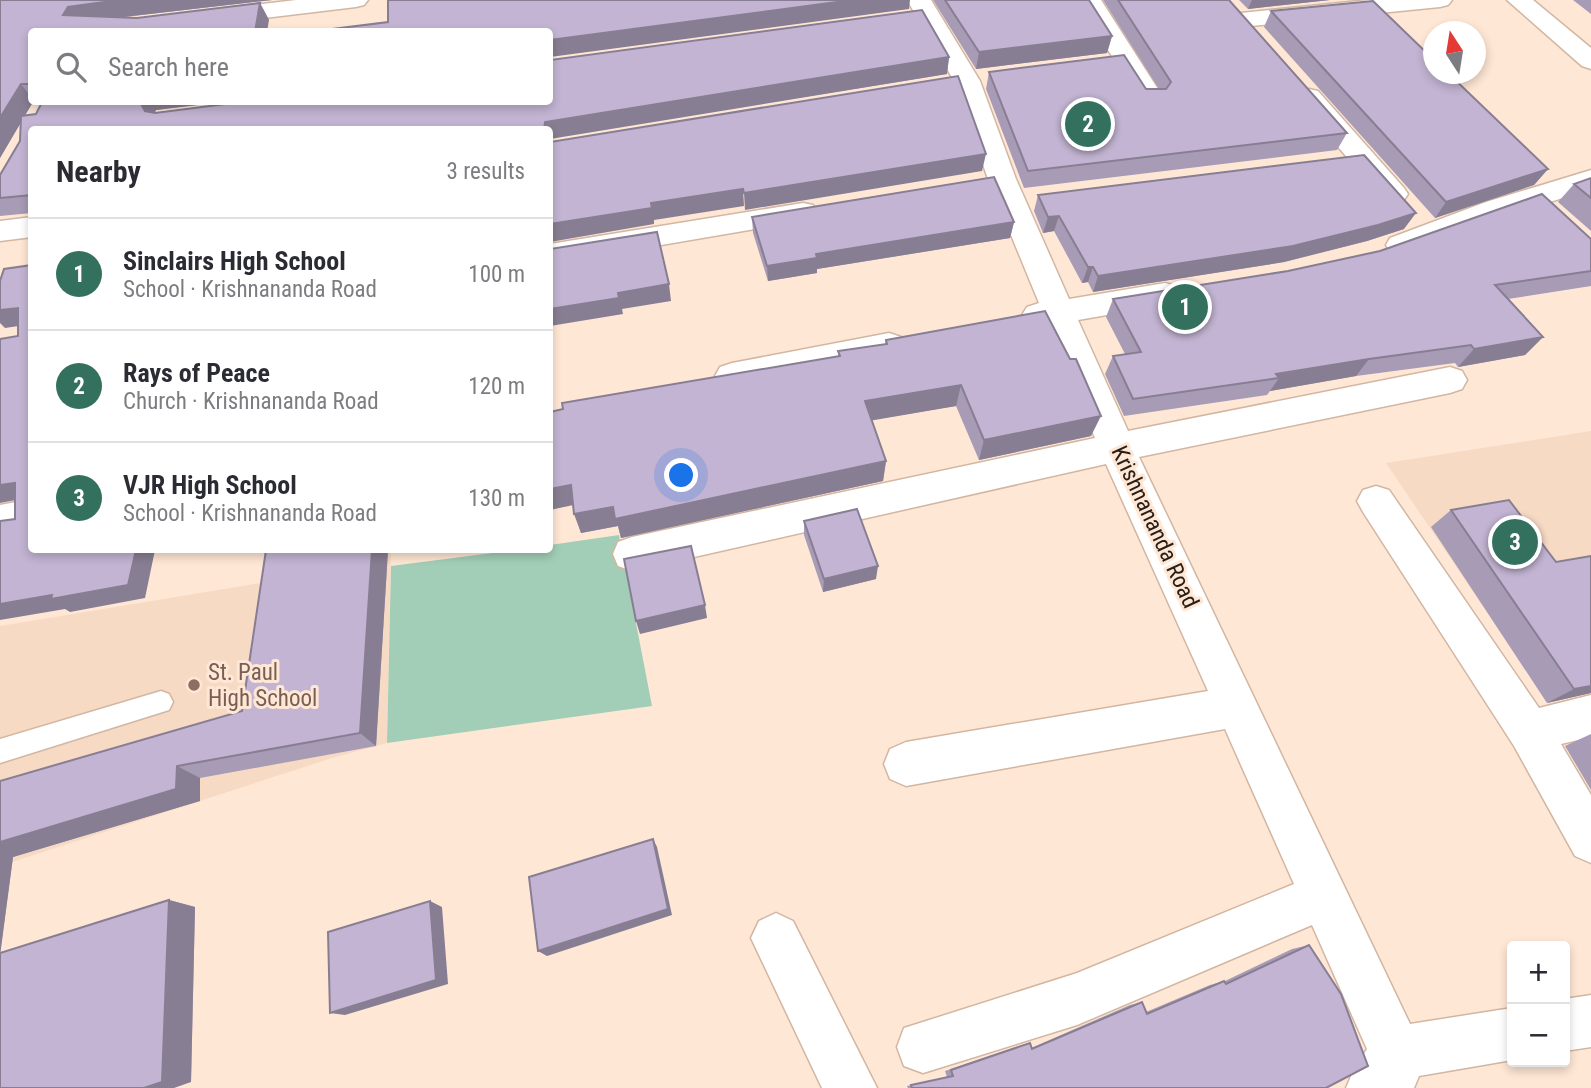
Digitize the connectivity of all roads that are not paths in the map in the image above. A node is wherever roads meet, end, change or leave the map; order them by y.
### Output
1 (356, 0) edge
2 (1090, 0) edge
3 (1440, 0) edge
4 (1519, 0) edge
5 (1368, 3) edge
6 (915, 12) edge
7 (196, 19) edge
8 (1241, 20) edge
9 (1397, 31) edge
10 (1127, 61) junction
11 (1591, 61) edge
12 (1101, 64) edge
13 (1293, 79) edge
14 (1150, 97) edge
15 (1363, 158) junction
16 (1325, 163) edge
17 (1556, 191) edge
18 (824, 209) edge
19 (28, 228) edge
20 (0, 231) edge
21 (1430, 234) junction
22 (553, 254) edge
23 (1367, 257) edge
24 (1196, 289) edge
25 (1060, 310) junction
26 (1007, 321) edge
27 (913, 340) edge
28 (1450, 380) dead end
29 (697, 383) edge
30 (1117, 447) junction
31 (1376, 501) dead end
32 (28, 516) edge
33 (0, 521) edge
34 (632, 554) edge
35 (162, 702) dead end
36 (1237, 707) junction
37 (1591, 716) edge
38 (1529, 731) junction
39 (0, 751) edge
40 (906, 764) dead end
41 (1591, 840) edge
42 (1323, 896) junction
43 (776, 938) dead end
44 (1591, 1021) edge
45 (1570, 1024) edge
46 (1507, 1036) edge
47 (923, 1047) dead end
48 (1387, 1076) edge
49 (850, 1088) edge

1 - 7 street
2 - 10 street
3 - 5 street
4 - 11 street
5 - 8 street
5 - 9 street
6 - 25 street, Krishnananda Road
10 - 12 street
10 - 14 street
13 - 15 street
15 - 16 street
15 - 21 street
17 - 21 street
18 - 22 street
19 - 20 street
21 - 23 street
24 - 25 street
25 - 26 street
25 - 30 street, Krishnananda Road
27 - 29 street
28 - 30 street
30 - 34 street
30 - 36 street, Krishnananda Road
31 - 38 street
32 - 33 street
35 - 39 lane
36 - 40 street
36 - 42 street, Krishnananda Road
37 - 38 street
38 - 41 street
42 - 47 street
42 - 48 street, Krishnananda Road
43 - 49 street
44 - 45 street
46 - 48 street

